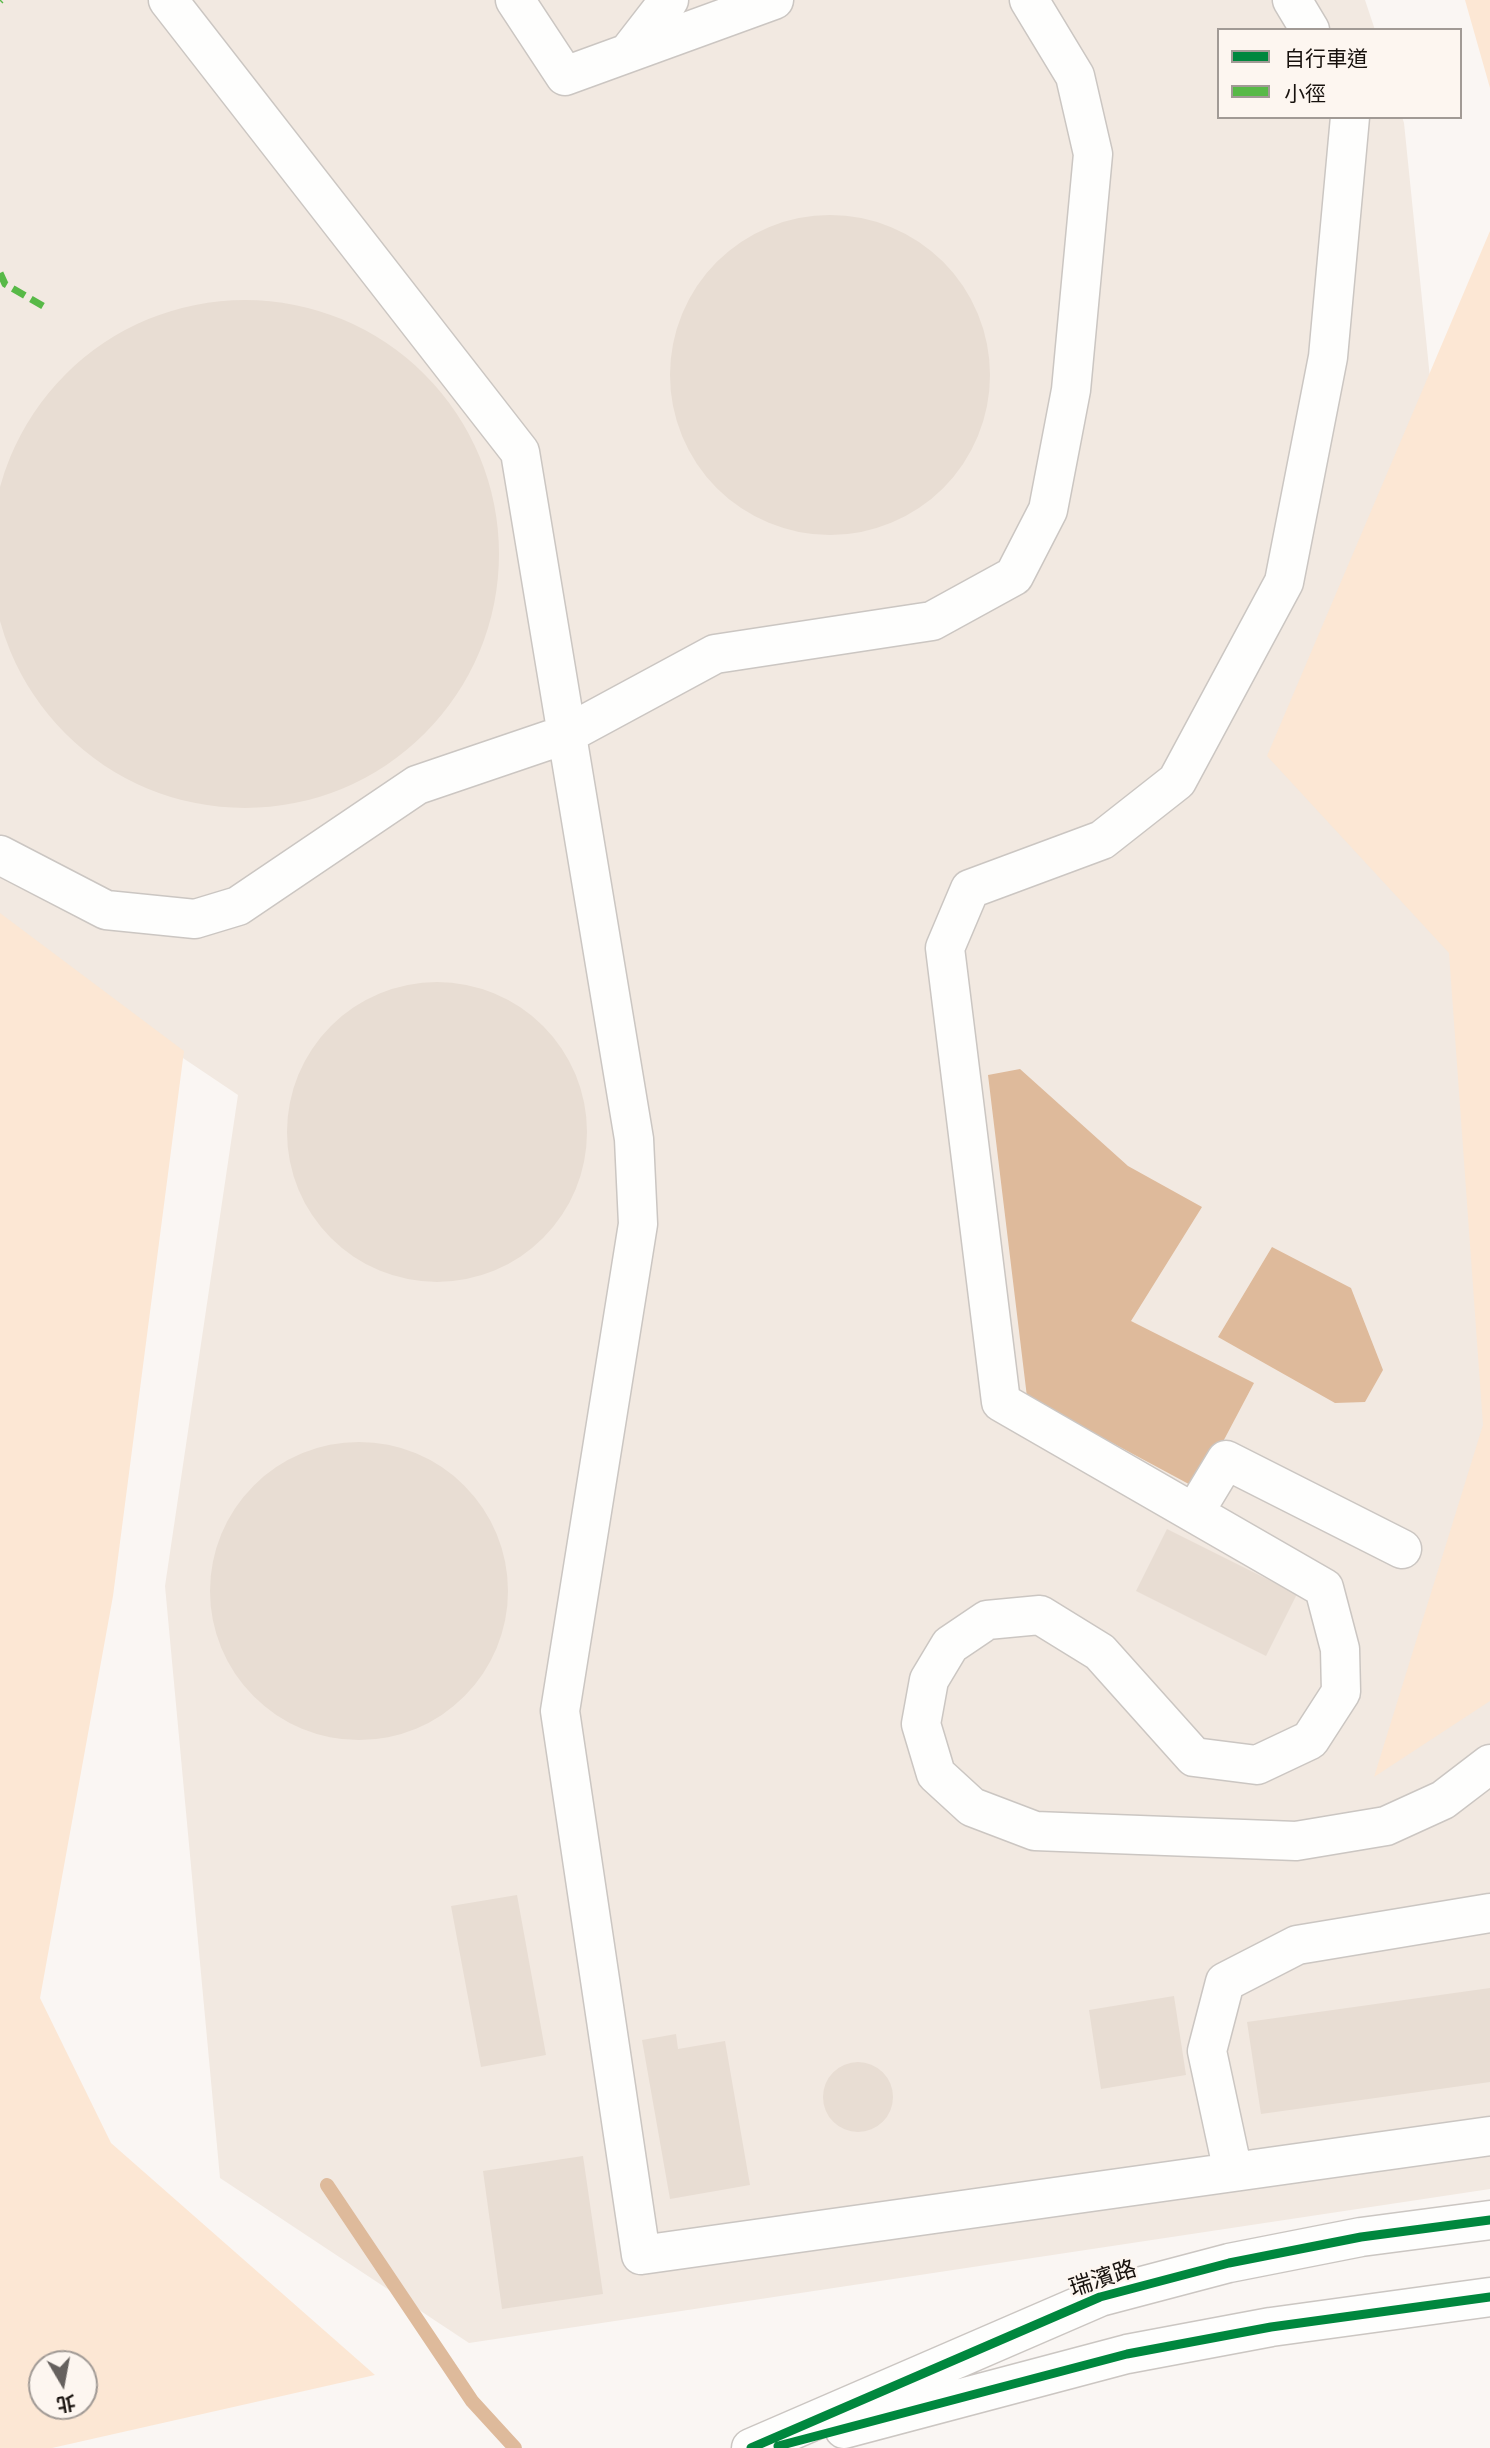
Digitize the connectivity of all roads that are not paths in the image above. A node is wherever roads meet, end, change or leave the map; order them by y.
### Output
1 (168, 0) edge
2 (515, 0) edge
3 (669, 0) edge
4 (774, 0) edge
5 (1029, 0) edge
6 (1292, 0) edge
7 (1309, 28) edge
8 (628, 52) junction
9 (1350, 119) edge
10 (567, 734) junction
11 (0, 855) edge
12 (1195, 1513) junction
13 (1402, 1549) dead end
14 (1490, 1764) edge
15 (1490, 1913) edge
16 (1490, 2136) edge
17 (1233, 2172) junction
18 (1490, 2220) edge
19 (1490, 2297) edge
20 (751, 2448) edge
21 (771, 2448) edge

1 - 10 main road
2 - 8 main road
3 - 8 main road
4 - 8 main road
5 - 10 main road
6 - 7 main road
9 - 12 main road
10 - 11 main road
10 - 17 main road
12 - 13 main road
12 - 14 main road
15 - 17 main road
16 - 17 main road
18 - 20 main road, 瑞濱路
19 - 21 main road

